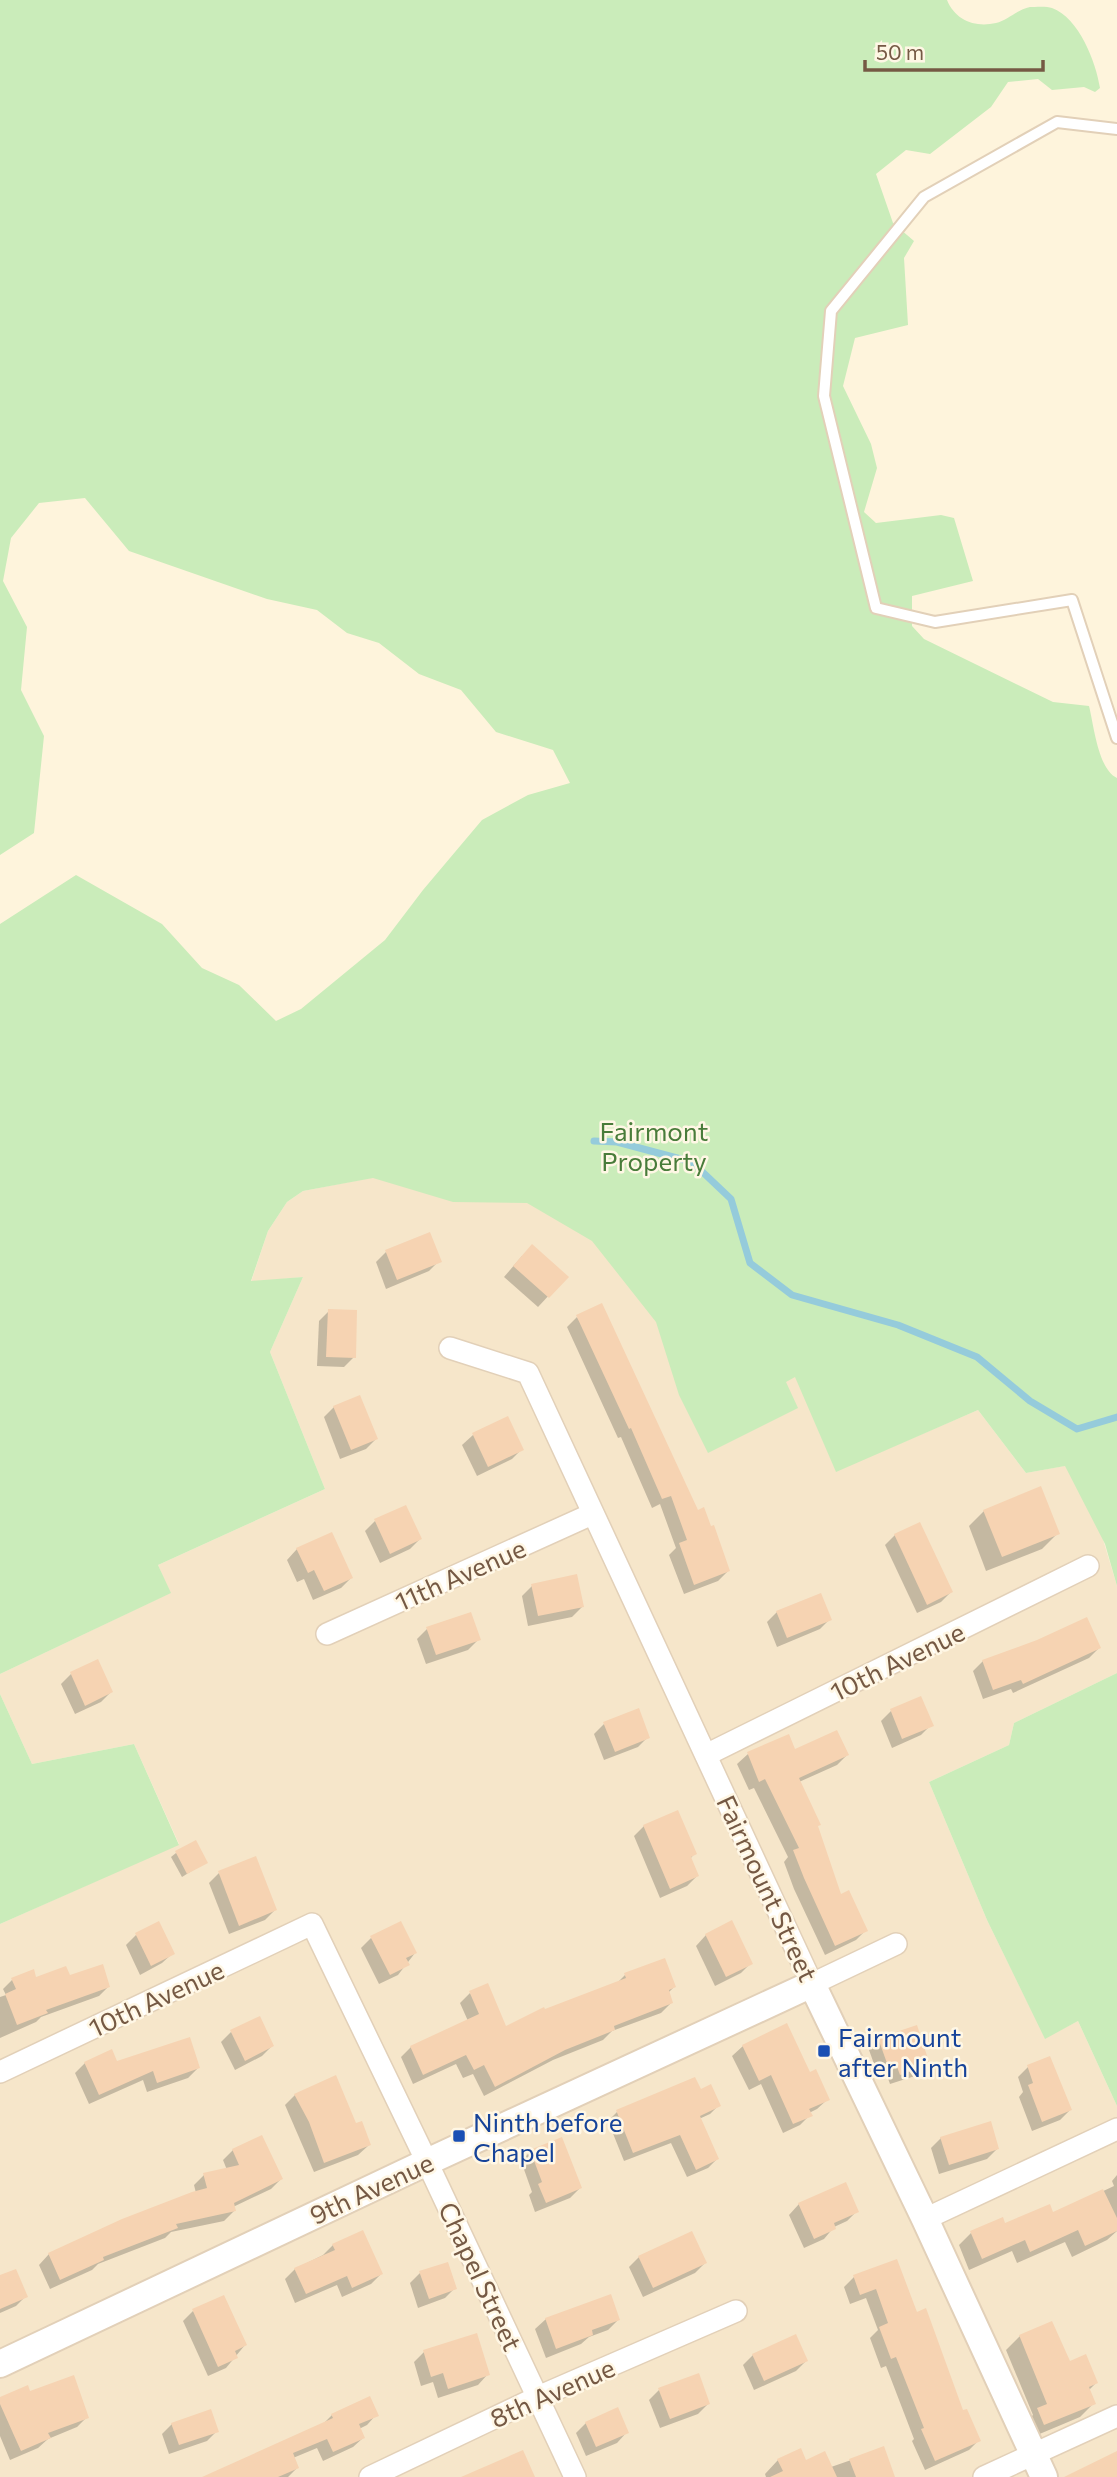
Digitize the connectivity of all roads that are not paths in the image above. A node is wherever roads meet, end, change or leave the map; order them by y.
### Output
1 (1117, 129) edge
2 (1117, 738) edge
3 (450, 1348) dead end
4 (592, 1514) junction
5 (1088, 1566) dead end
6 (327, 1634) dead end
7 (706, 1755) junction
8 (312, 1924) joint
9 (896, 1944) dead end
10 (812, 1984) junction
11 (0, 2072) edge
12 (1117, 2129) edge
13 (427, 2162) junction
14 (925, 2219) junction
15 (736, 2311) dead end
16 (0, 2364) edge
17 (538, 2397) junction
18 (1117, 2416) edge
19 (1039, 2465) edge
20 (370, 2477) edge
21 (575, 2477) edge
22 (984, 2477) edge

1 - 2 lane
3 - 4 street, Fairmount Street
4 - 6 street, 11th Avenue
4 - 7 street, Fairmount Street
5 - 7 street, 10th Avenue
7 - 10 street, Fairmount Street
8 - 11 street, 10th Avenue
8 - 13 street, Chapel Street
9 - 10 street, 9th Avenue
10 - 13 street, 9th Avenue
10 - 14 street, Fairmount Street
12 - 14 street
13 - 16 street, 9th Avenue
13 - 17 street, Chapel Street
14 - 19 street, Fairmount Street
15 - 17 street, 8th Avenue
17 - 20 street, 8th Avenue
17 - 21 street, Chapel Street
18 - 19 street
19 - 22 street

